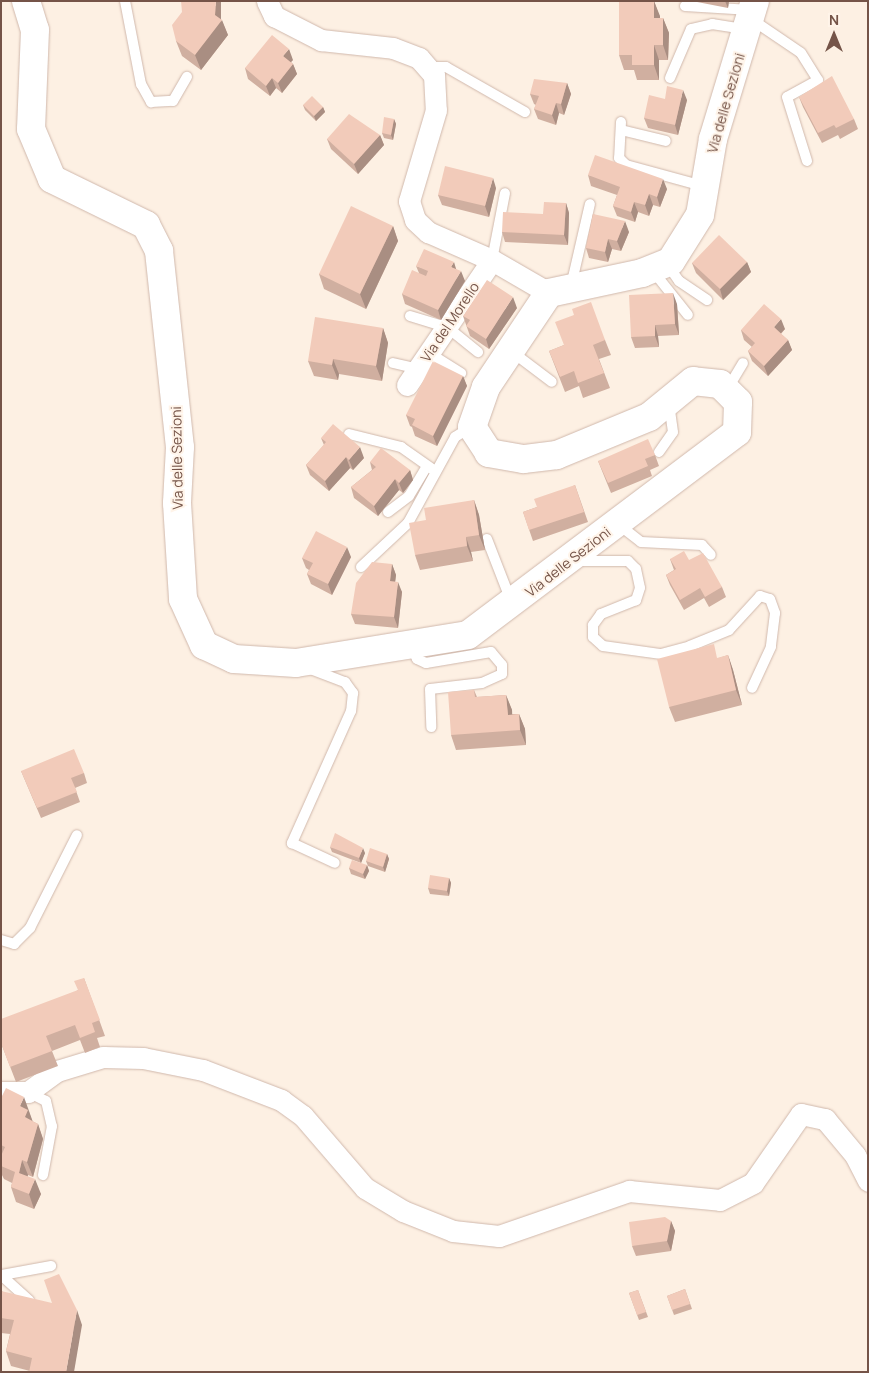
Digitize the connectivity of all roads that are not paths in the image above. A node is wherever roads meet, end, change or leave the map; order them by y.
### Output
1 (125, 1) edge
2 (266, 1) edge
3 (29, 2) edge
4 (685, 6) dead end
5 (751, 15) edge
6 (427, 67) junction
7 (186, 78) dead end
8 (670, 78) dead end
9 (525, 112) dead end
10 (666, 141) dead end
11 (807, 160) dead end
12 (705, 186) junction
13 (505, 193) dead end
14 (591, 211) dead end
15 (492, 260) junction
16 (659, 266) junction
17 (559, 291) junction
18 (707, 300) dead end
19 (688, 315) dead end
20 (410, 316) dead end
21 (446, 327) junction
22 (510, 350) junction
23 (478, 352) dead end
24 (393, 363) dead end
25 (742, 363) dead end
26 (418, 369) junction
27 (461, 373) edge
28 (552, 382) dead end
29 (727, 390) junction
30 (669, 401) junction
31 (472, 427) junction
32 (349, 434) dead end
33 (659, 452) dead end
34 (431, 468) junction
35 (388, 512) dead end
36 (618, 524) junction
37 (487, 539) dead end
38 (581, 545) junction
39 (711, 555) dead end
40 (361, 567) dead end
41 (513, 605) junction
42 (412, 646) junction
43 (296, 663) junction
44 (752, 688) dead end
45 (431, 727) dead end
46 (77, 834) dead end
47 (335, 863) dead end
48 (1, 940) edge
49 (1, 1092) edge
50 (28, 1092) junction
51 (43, 1175) dead end
52 (868, 1181) edge
53 (51, 1266) dead end
54 (1, 1275) edge
55 (29, 1300) edge

1 - 7 lane
2 - 6 street
3 - 43 street, Via delle Sezioni
4 - 5 lane
5 - 8 lane
5 - 11 lane
5 - 12 street, Via delle Sezioni
6 - 9 lane
6 - 15 street
10 - 12 lane
12 - 16 street, Via delle Sezioni
13 - 15 lane
14 - 17 lane
15 - 17 street
15 - 21 street, Via del Morello
16 - 17 street
16 - 18 lane
16 - 19 lane
17 - 22 street
20 - 21 lane
21 - 23 lane
21 - 26 street, Via del Morello
22 - 28 lane
22 - 31 street
24 - 26 lane
25 - 29 lane
26 - 27 lane
29 - 30 street
29 - 36 street, Via delle Sezioni
30 - 31 street
30 - 33 lane
31 - 34 lane
32 - 34 lane
34 - 35 lane
34 - 40 lane
36 - 38 street, Via delle Sezioni
36 - 39 lane
37 - 41 lane
38 - 41 street, Via delle Sezioni
38 - 44 lane
41 - 42 street, Via delle Sezioni
42 - 43 street, Via delle Sezioni
42 - 45 lane
43 - 47 lane
46 - 48 lane
49 - 50 street
50 - 51 lane
50 - 52 street
53 - 54 lane
54 - 55 lane

